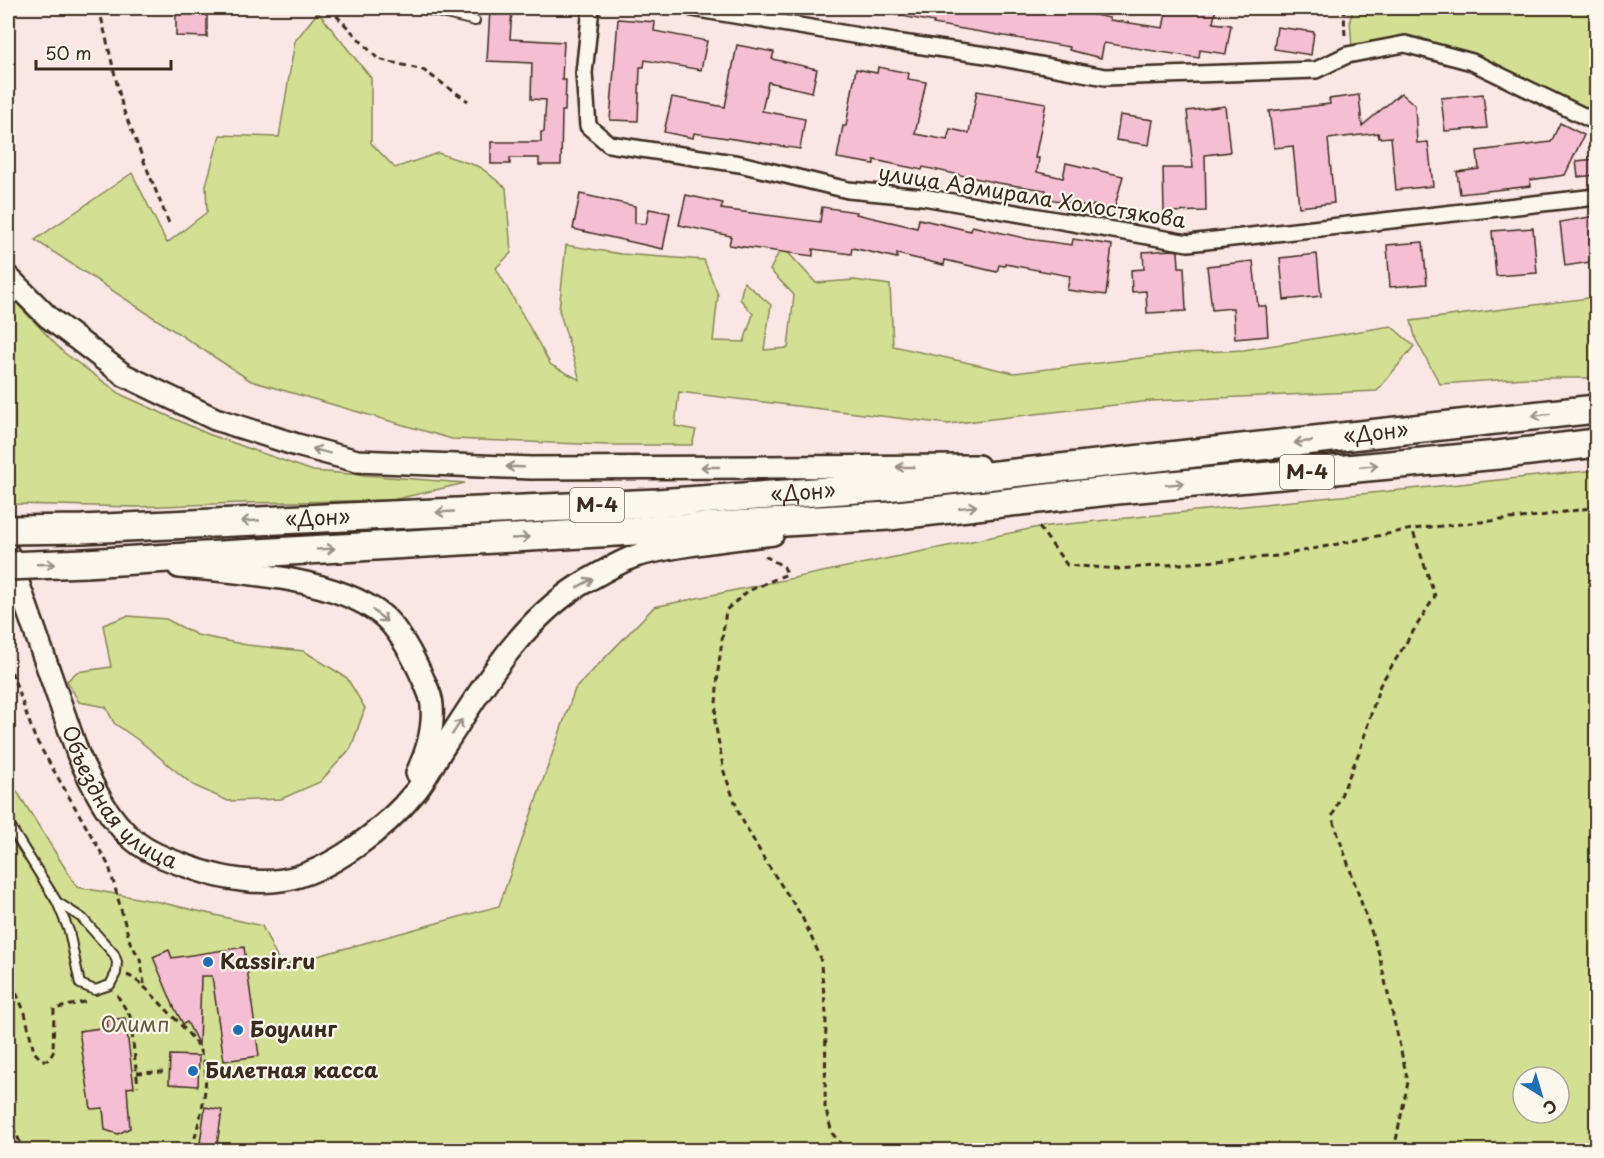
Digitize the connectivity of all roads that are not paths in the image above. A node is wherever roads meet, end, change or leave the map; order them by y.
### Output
1 (421, 8) edge
2 (591, 8) edge
3 (692, 8) edge
4 (475, 21) dead end
5 (1596, 122) edge
6 (1596, 197) edge
7 (8, 277) edge
8 (1596, 409) edge
9 (1596, 443) edge
10 (1110, 462) junction
11 (889, 516) junction
12 (8, 530) edge
13 (8, 554) edge
14 (121, 561) junction
15 (8, 566) edge
16 (8, 823) edge
17 (351, 850) junction
18 (57, 902) junction

1 - 4 lane
2 - 6 street, улица Адмирала Холостякова
3 - 5 street
10 -> 7 main road
8 -> 10 highway, «Дон» / М-4
11 -> 9 highway, «Дон» / М-4
10 -> 12 highway, «Дон» / М-4
14 -> 11 highway, «Дон» / М-4
17 -> 11 main road
13 - 17 main road, Объездная улица
15 -> 14 highway, «Дон» / М-4, bridge
14 -> 17 main road
16 - 18 lane
18 - 18 lane

